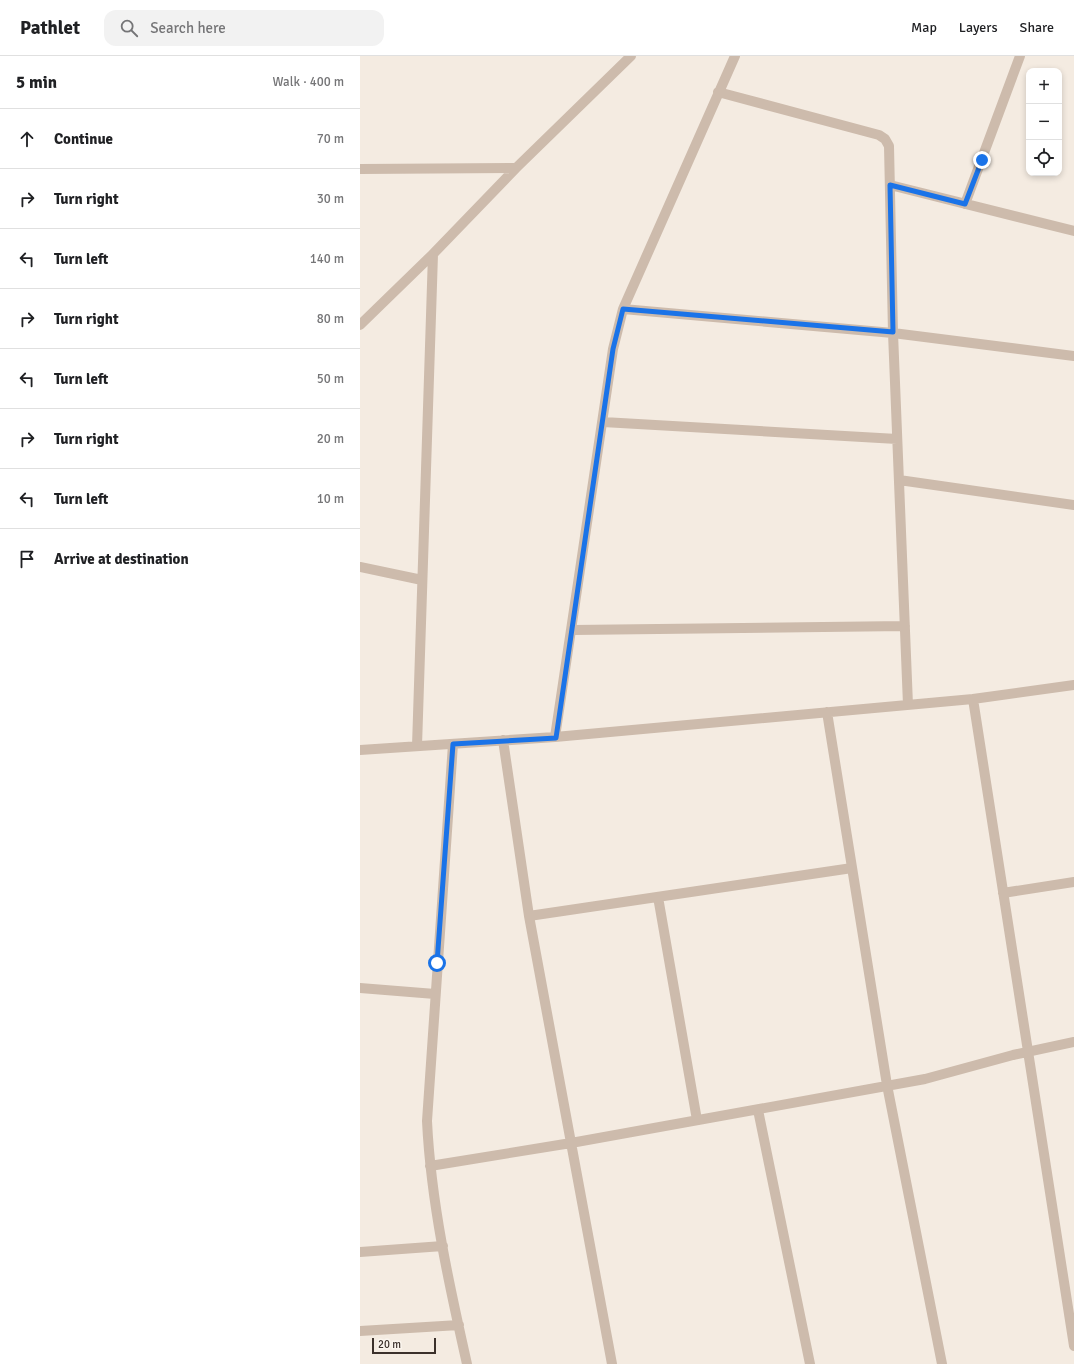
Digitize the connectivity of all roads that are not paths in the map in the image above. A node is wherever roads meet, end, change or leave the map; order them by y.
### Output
1 (631, 56) edge
2 (735, 56) edge
3 (1020, 56) edge
4 (718, 92) junction
5 (516, 168) junction
6 (360, 169) edge
7 (890, 185) junction
8 (965, 204) junction
9 (1074, 231) edge
10 (433, 254) junction
11 (623, 309) junction
12 (360, 325) edge
13 (893, 332) junction
14 (1074, 356) edge
15 (603, 422) junction
16 (897, 439) junction
17 (899, 480) junction
18 (1074, 505) edge
19 (360, 567) edge
20 (422, 580) junction
21 (905, 626) junction
22 (573, 630) junction
23 (1074, 685) edge
24 (973, 699) junction
25 (908, 705) junction
26 (827, 712) junction
27 (556, 738) junction
28 (503, 740) junction
29 (453, 744) junction
30 (417, 746) junction
31 (360, 750) edge
32 (852, 868) junction
33 (1074, 882) edge
34 (1003, 893) junction
35 (658, 897) junction
36 (529, 916) junction
37 (360, 988) edge
38 (435, 994) junction
39 (1074, 1042) edge
40 (1029, 1051) junction
41 (887, 1085) junction
42 (758, 1110) junction
43 (697, 1120) junction
44 (571, 1143) junction
45 (430, 1166) junction
46 (443, 1246) junction
47 (360, 1252) edge
48 (458, 1325) junction
49 (360, 1331) edge
50 (1074, 1346) edge
51 (467, 1364) edge
52 (612, 1364) edge
53 (810, 1364) edge
54 (942, 1364) edge

1 - 5 street
2 - 4 street
3 - 8 street
4 - 7 street
4 - 11 street
5 - 6 street
5 - 10 street
7 - 8 street
7 - 13 street
8 - 9 street
10 - 12 street
10 - 20 street
11 - 13 street
11 - 15 street
13 - 14 street
13 - 16 street
15 - 16 street
15 - 22 street
16 - 17 street
17 - 18 street
17 - 21 street
19 - 20 street
20 - 30 street
21 - 22 street
21 - 25 street
22 - 27 street
23 - 24 street
24 - 25 street
24 - 34 street
25 - 26 street
26 - 27 street
26 - 32 street
27 - 28 street
28 - 29 street
28 - 36 street
29 - 30 street
29 - 38 street
30 - 31 street
32 - 35 street
32 - 41 street
33 - 34 street
34 - 40 street
35 - 36 street
35 - 43 street
36 - 44 street
37 - 38 street
38 - 45 street
39 - 40 street
40 - 41 street
40 - 50 street
41 - 42 street
41 - 54 street
42 - 43 street
42 - 53 street
43 - 44 street
44 - 45 street
44 - 52 street
45 - 46 street
46 - 47 street
46 - 48 street
48 - 49 street
48 - 51 street

